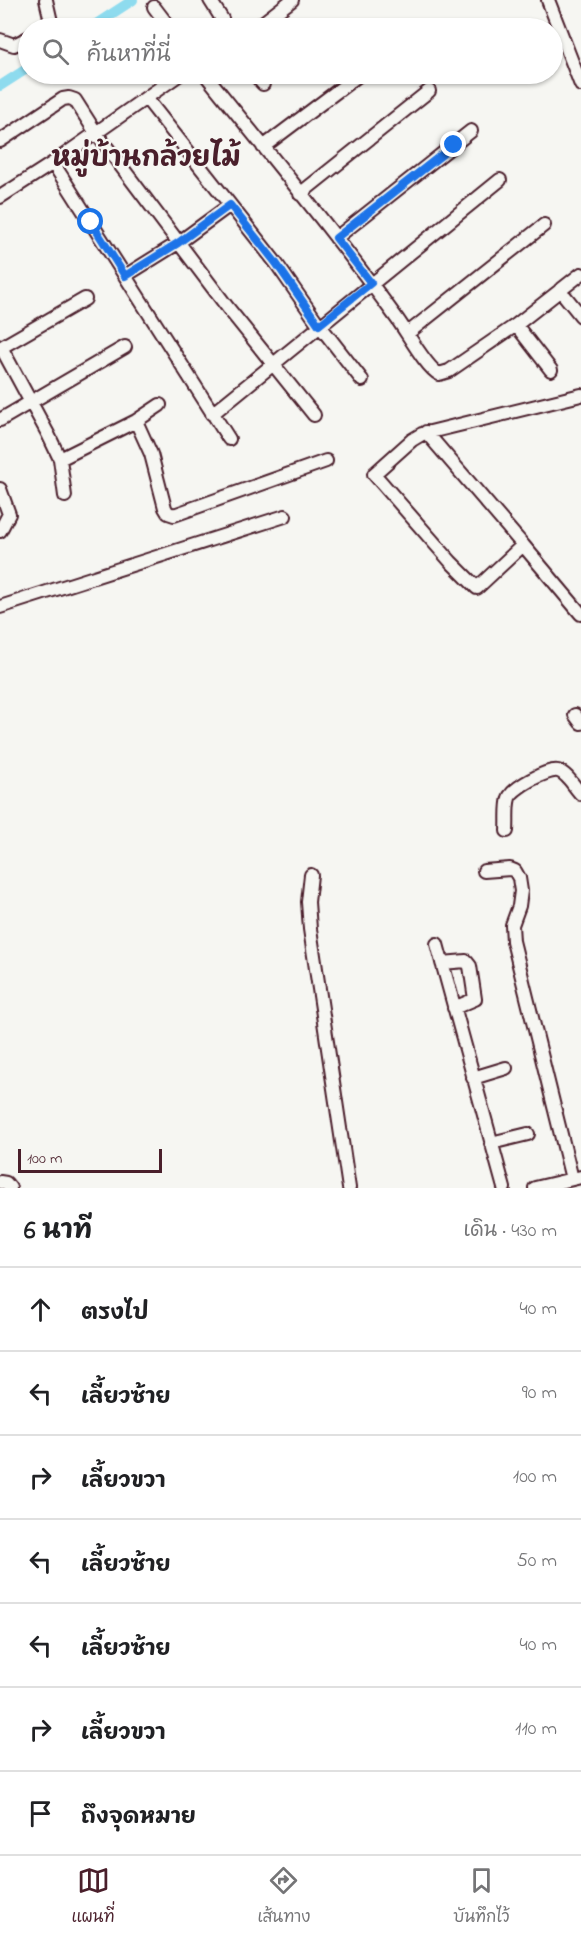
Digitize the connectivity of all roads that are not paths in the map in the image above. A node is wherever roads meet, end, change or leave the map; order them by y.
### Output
1 (46, 0) edge
2 (210, 0) edge
3 (292, 0) edge
4 (548, 0) edge
5 (154, 7) dead end
6 (51, 18) edge
7 (162, 18) edge
8 (221, 18) edge
9 (269, 18) edge
10 (555, 18) edge
11 (563, 39) edge
12 (0, 40) edge
13 (18, 43) edge
14 (166, 84) edge
15 (213, 84) edge
16 (347, 84) edge
17 (581, 85) edge
18 (429, 91) dead end
19 (146, 98) junction
20 (471, 131) dead end
21 (96, 133) junction
22 (0, 141) edge
23 (263, 147) junction
24 (53, 163) junction
25 (500, 180) dead end
26 (300, 194) junction
27 (0, 197) edge
28 (230, 205) junction
29 (544, 225) dead end
30 (336, 238) junction
31 (178, 243) junction
32 (581, 274) edge
33 (125, 276) junction
34 (371, 283) junction
35 (560, 290) junction
36 (85, 299) dead end
37 (581, 316) edge
38 (319, 325) junction
39 (516, 325) junction
40 (408, 333) junction
41 (125, 347) dead end
42 (1, 348) edge
43 (272, 365) junction
44 (551, 370) dead end
45 (362, 380) dead end
46 (581, 395) edge
47 (32, 403) junction
48 (160, 405) dead end
49 (212, 414) junction
50 (314, 415) dead end
51 (0, 420) edge
52 (136, 421) junction
53 (426, 432) junction
54 (229, 439) dead end
55 (60, 459) junction
56 (326, 461) dead end
57 (0, 489) edge
58 (65, 496) dead end
59 (285, 516) dead end
60 (0, 531) edge
61 (523, 545) junction
62 (0, 607) edge
63 (581, 614) edge
64 (581, 794) edge
65 (507, 831) dead end
66 (484, 872) dead end
67 (310, 875) dead end
68 (437, 944) dead end
69 (442, 963) junction
70 (454, 1008) junction
71 (506, 1068) dead end
72 (473, 1078) junction
73 (528, 1134) dead end
74 (491, 1143) junction
75 (577, 1178) edge
76 (0, 1182) edge
77 (10, 1188) edge
78 (350, 1188) edge
79 (504, 1188) edge
80 (535, 1188) edge

1 - 6 street
2 - 8 street
3 - 9 street
4 - 10 street
5 - 7 street
11 - 17 street
12 - 13 street
14 - 19 street
15 - 23 street
16 - 23 street
18 - 26 street
19 - 21 street
19 - 28 street
20 - 30 street
21 - 22 street
21 - 24 street
21 - 31 street
23 - 26 street
24 - 27 street
24 - 33 street
25 - 34 street
26 - 30 street
28 - 31 street
28 - 38 street
29 - 40 street
30 - 34 street
31 - 33 street
31 - 43 street
32 - 35 street
33 - 49 street
34 - 38 street
34 - 40 street
35 - 37 street
35 - 39 street
36 - 42 street
38 - 43 street
38 - 45 street
39 - 40 street
39 - 44 street
41 - 47 street
42 - 47 street
43 - 49 street
43 - 50 street
46 - 53 street
47 - 51 street
47 - 55 street
48 - 52 street
49 - 54 street
52 - 55 street
52 - 56 street
53 - 61 street
53 - 61 street
55 - 58 street
57 - 60 street
59 - 62 street
61 - 63 street
64 - 65 street
66 - 75 street
67 - 78 street
68 - 69 street
69 - 70 street
69 - 70 street
70 - 72 street
71 - 72 street
72 - 74 street
73 - 74 street
74 - 79 street
75 - 80 street
76 - 77 street

